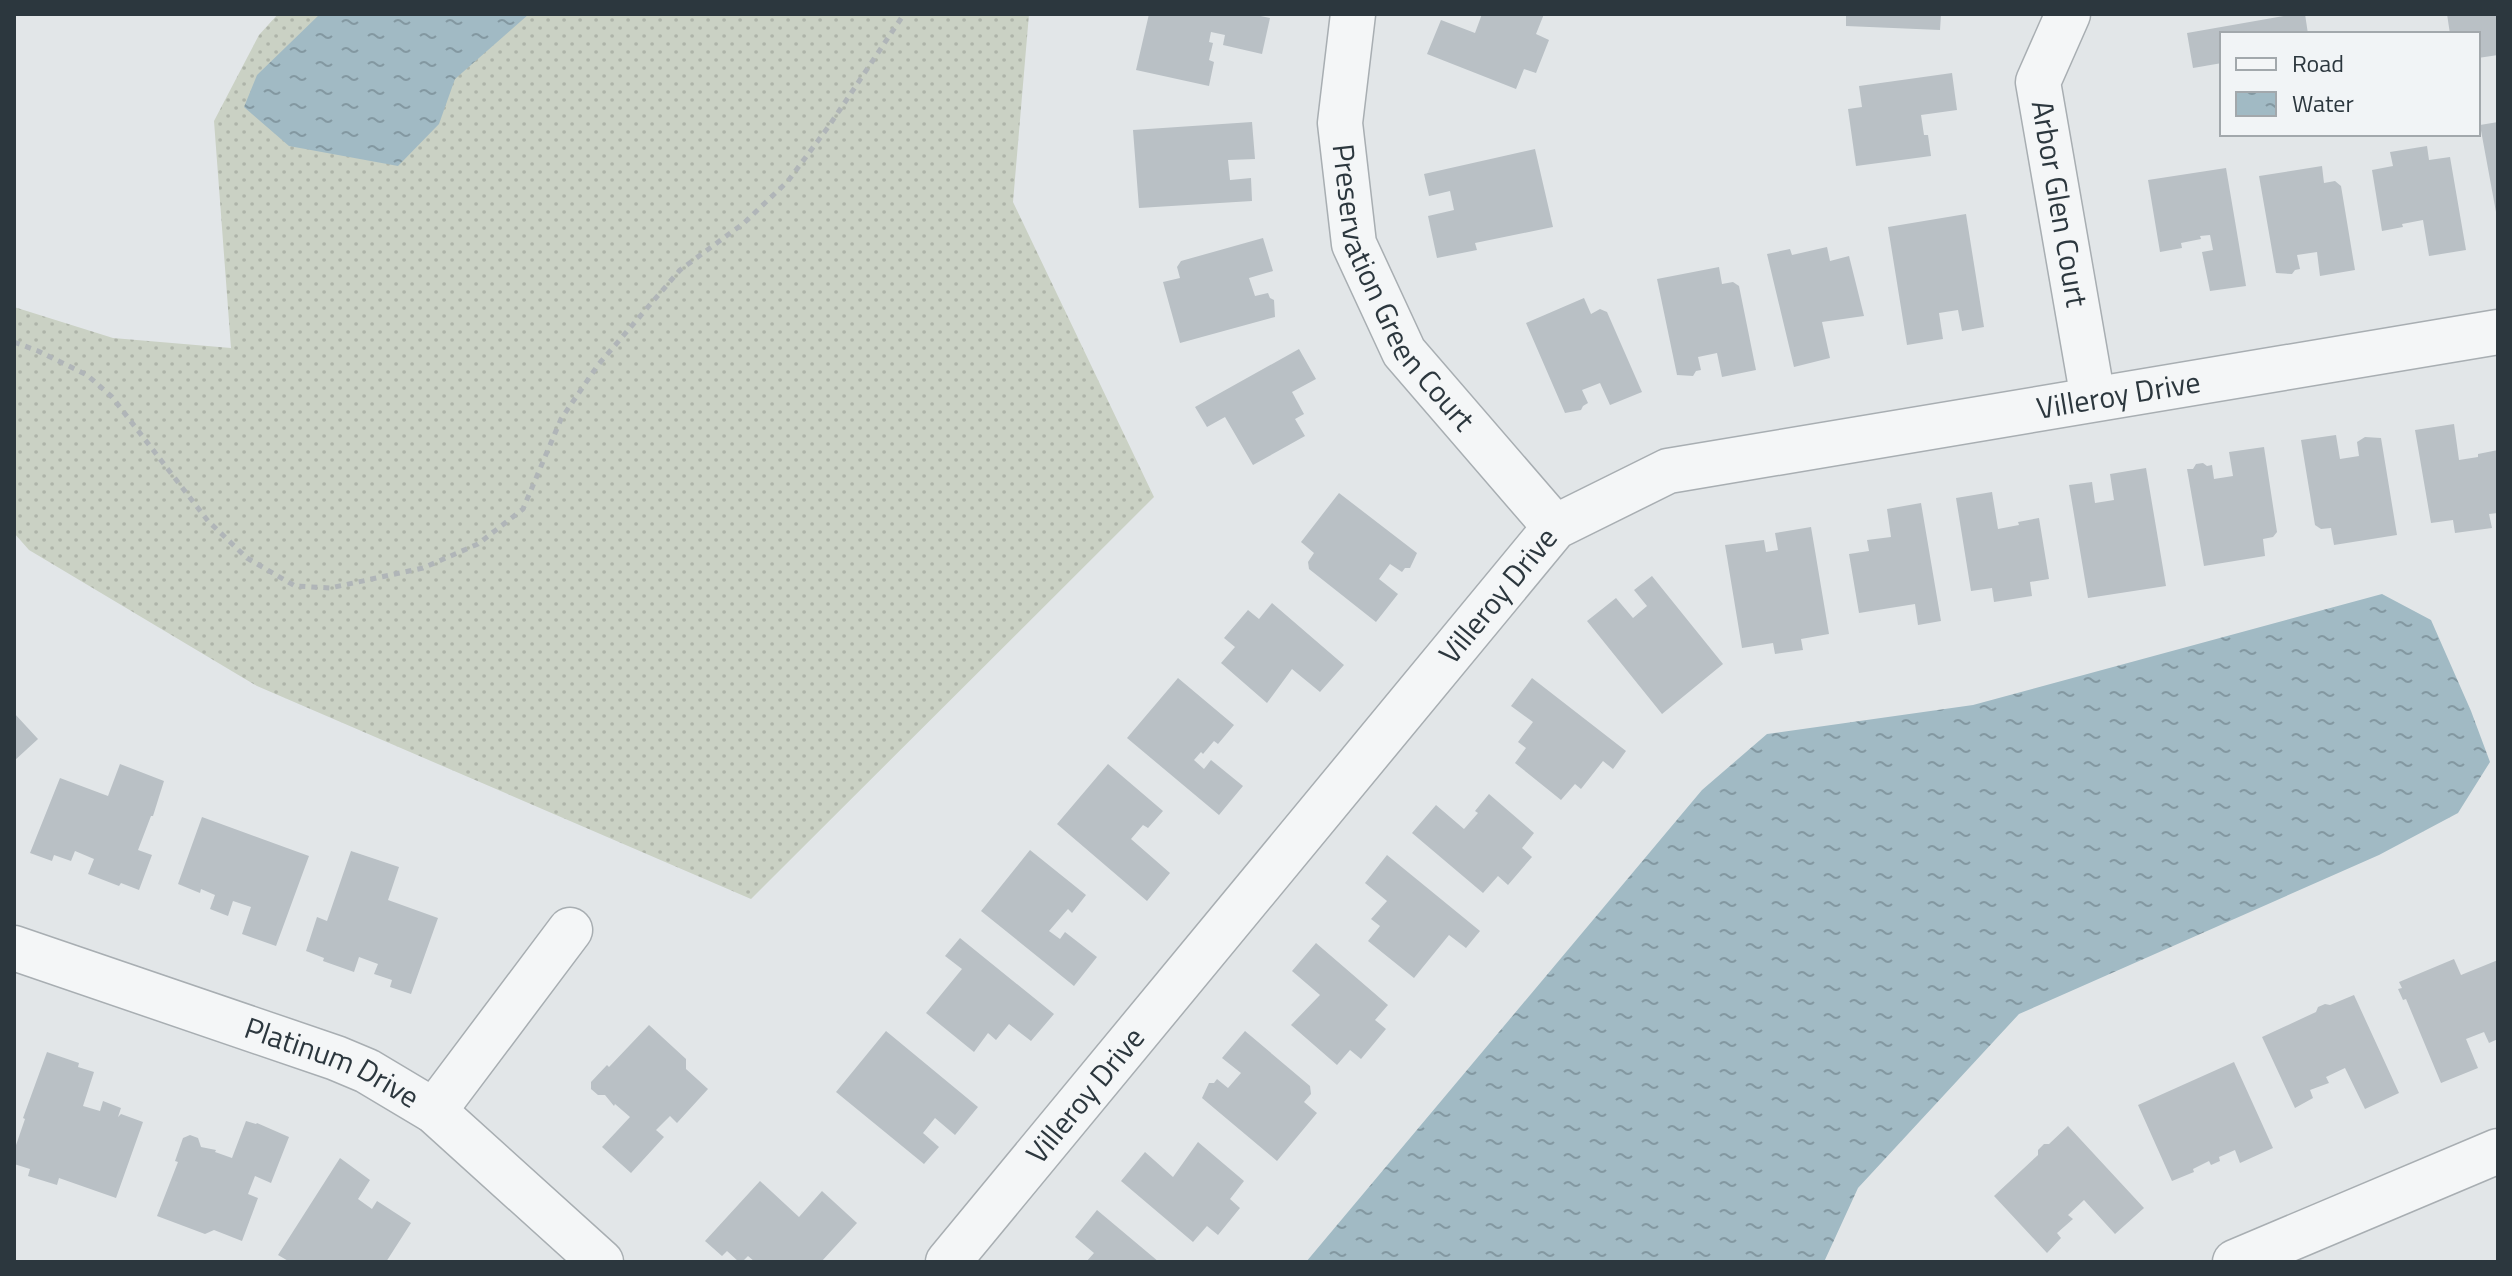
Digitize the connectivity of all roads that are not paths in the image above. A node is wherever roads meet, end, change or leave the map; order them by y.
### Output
1 (1353, 14) edge
2 (2068, 14) edge
3 (2498, 332) edge
4 (2093, 399) junction
5 (1555, 527) junction
6 (570, 930) dead end
7 (14, 948) edge
8 (434, 1111) junction
9 (2498, 1151) edge
10 (601, 1262) edge
11 (948, 1262) edge
12 (2235, 1262) edge

1 - 5 street, Preservation Green Court
2 - 4 street, Arbor Glen Court
3 - 4 street, Villeroy Drive
4 - 5 street, Villeroy Drive
5 - 11 street, Villeroy Drive
6 - 8 street
7 - 8 street, Platinum Drive
8 - 10 street, Platinum Drive
9 - 12 street

